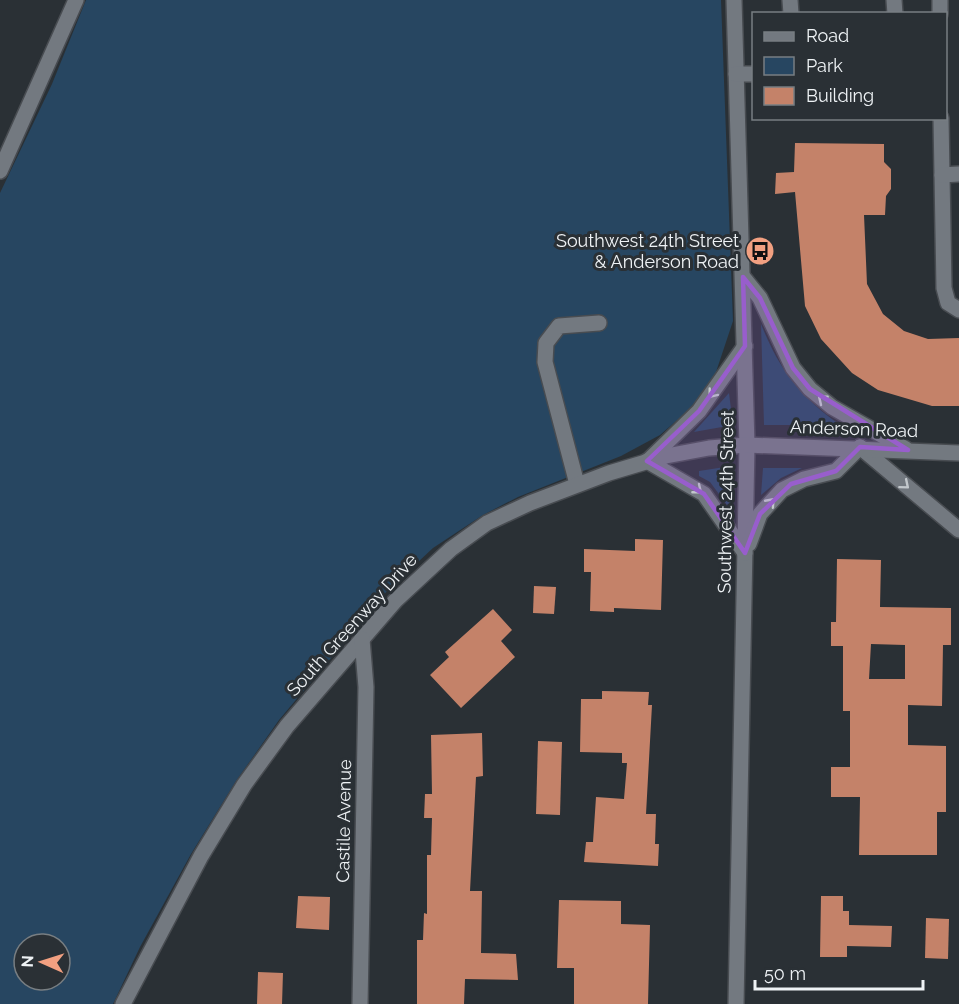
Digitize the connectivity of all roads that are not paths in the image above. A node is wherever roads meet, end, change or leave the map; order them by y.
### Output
1 (76, 0) edge
2 (734, 0) edge
3 (736, 74) junction
4 (752, 74) edge
5 (941, 120) edge
6 (0, 171) edge
7 (959, 174) edge
8 (942, 175) junction
9 (743, 277) junction
10 (959, 310) edge
11 (599, 323) dead end
12 (746, 346) junction
13 (747, 445) junction
14 (860, 447) junction
15 (908, 450) junction
16 (959, 453) edge
17 (647, 461) junction
18 (577, 484) junction
19 (959, 530) edge
20 (745, 553) junction
21 (362, 639) junction
22 (123, 1004) edge
23 (360, 1004) edge
24 (736, 1004) edge

1 - 6 street
2 - 3 street, Southwest 24th Street
3 - 4 street
3 - 9 street, Southwest 24th Street
5 - 8 street
7 - 8 street
8 - 10 street
9 - 12 street, Southwest 24th Street
15 -> 9 street
11 - 18 street
12 - 13 street, Southwest 24th Street
12 -> 17 street
13 - 14 street, Anderson Road
13 - 17 street, South Greenway Drive
13 - 20 street, Southwest 24th Street
14 - 15 street, Anderson Road
14 -> 19 street
20 -> 14 street
15 - 16 street, Anderson Road
17 - 18 street, South Greenway Drive
17 -> 20 street
18 - 21 street, South Greenway Drive
20 - 24 street, Southwest 24th Street
21 - 22 street, South Greenway Drive
21 - 23 street, Castile Avenue

